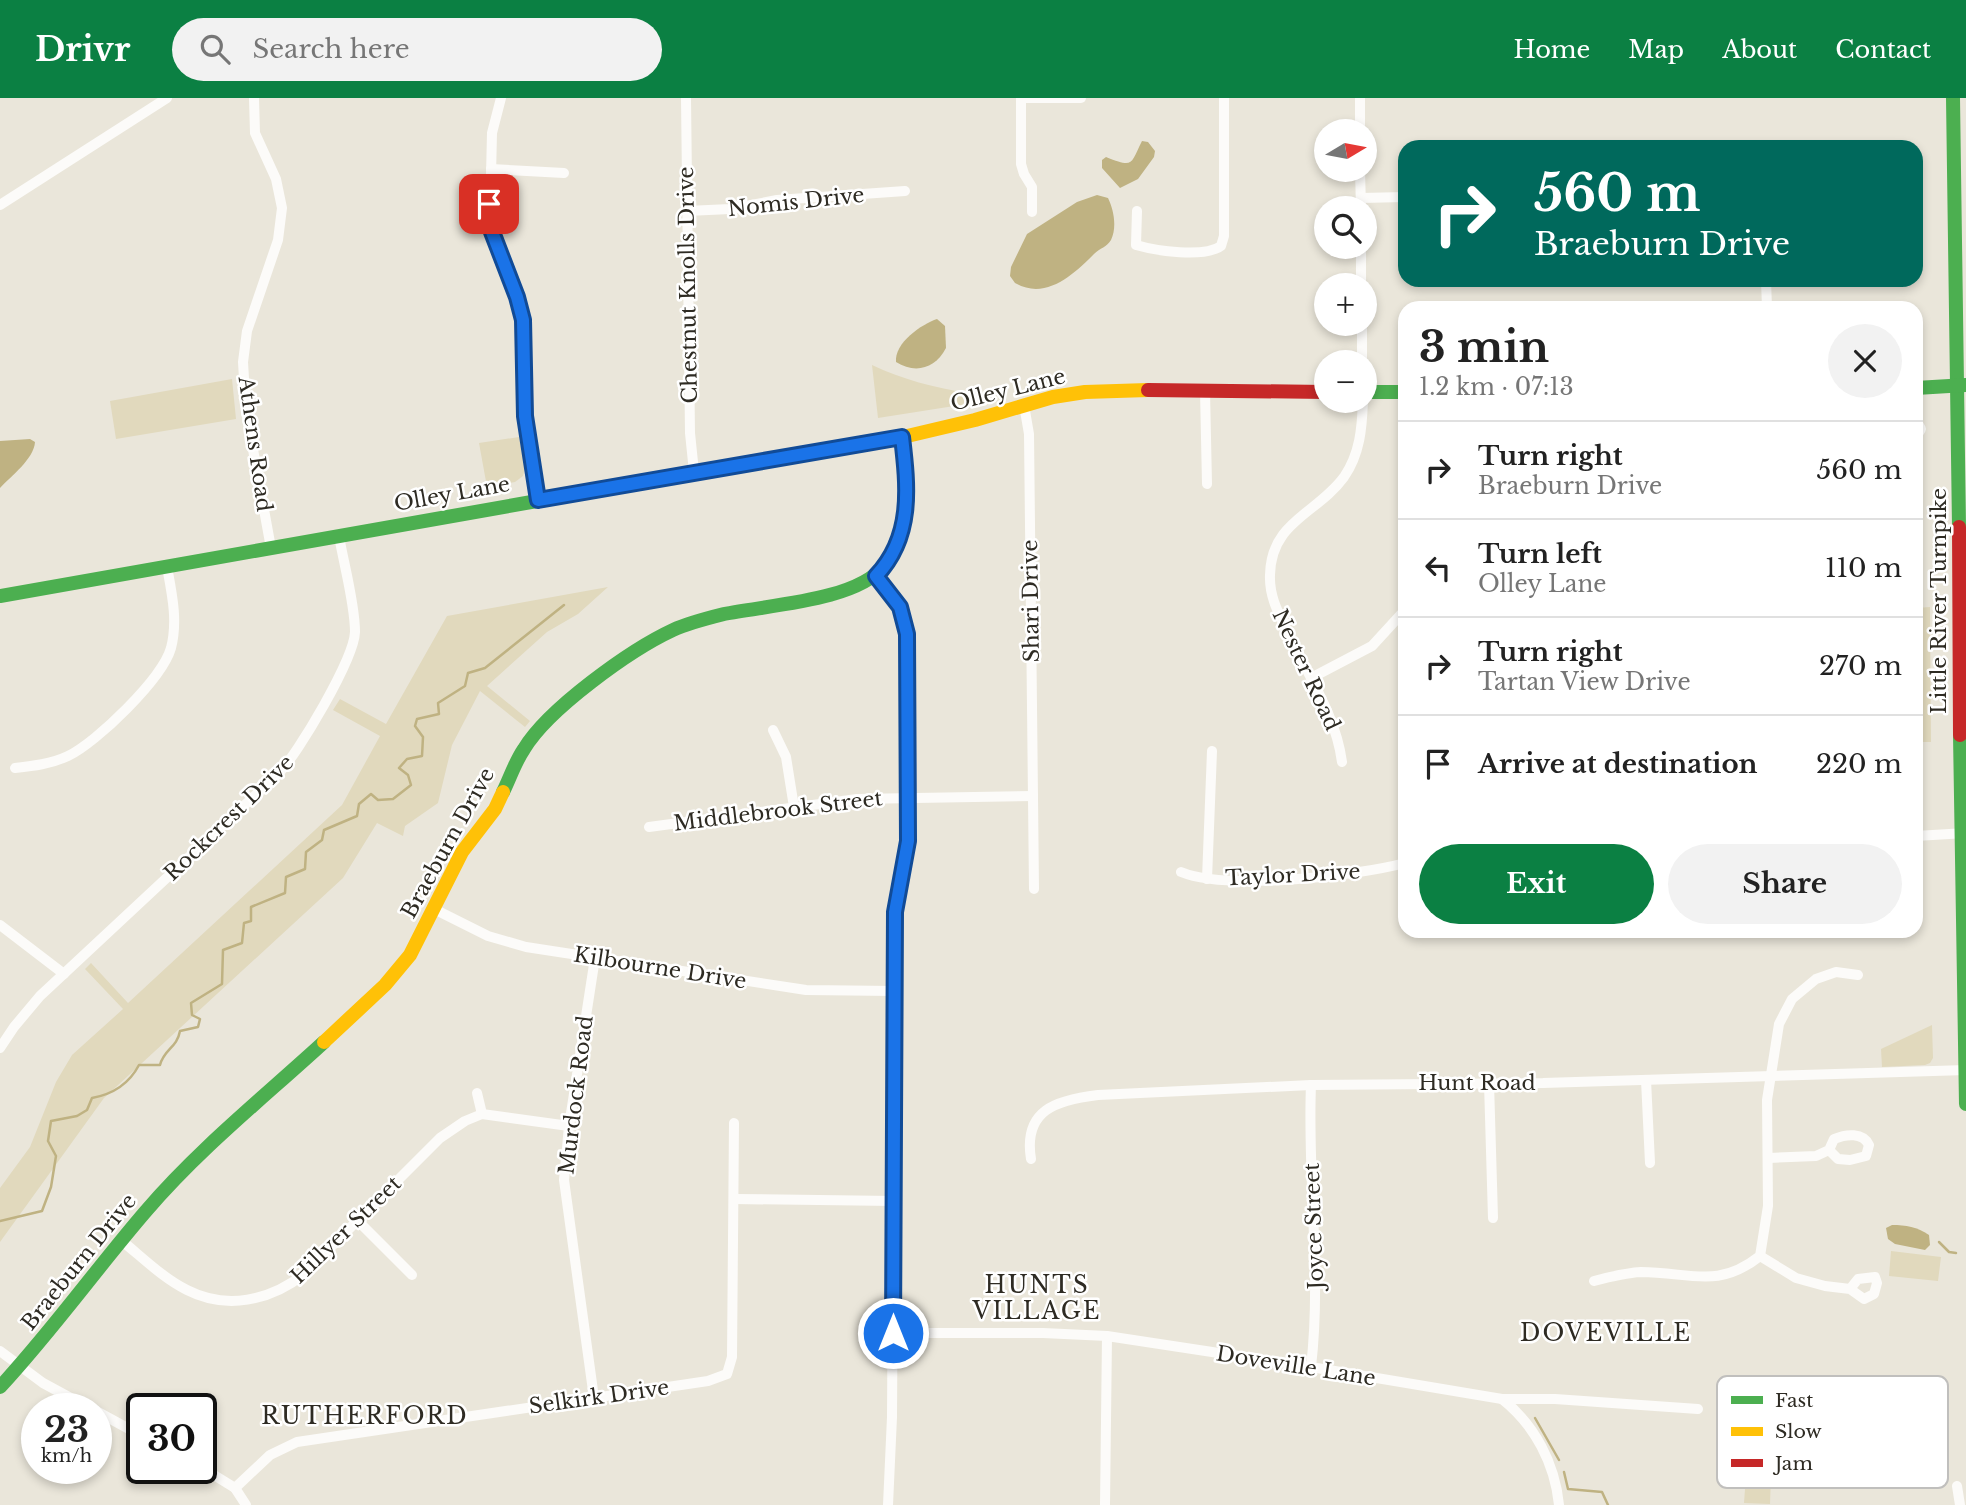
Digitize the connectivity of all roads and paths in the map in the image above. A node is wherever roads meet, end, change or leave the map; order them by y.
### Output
1 (167, 98) edge
2 (254, 98) edge
3 (501, 98) edge
4 (686, 98) edge
5 (1021, 98) edge
6 (1081, 98) edge
7 (1224, 98) edge
8 (1360, 98) edge
9 (1954, 98) edge
10 (1360, 119) edge
11 (491, 169) junction
12 (564, 173) dead end
13 (905, 191) dead end
14 (1398, 198) edge
15 (1377, 201) edge
16 (0, 205) edge
17 (687, 211) junction
18 (1137, 211) dead end
19 (1032, 212) dead end
20 (1962, 386) edge
21 (1923, 387) edge
22 (1205, 391) junction
23 (1314, 392) edge
24 (1377, 392) edge
25 (1398, 392) edge
26 (1024, 405) junction
27 (1362, 413) edge
28 (902, 437) junction
29 (694, 472) junction
30 (1207, 484) dead end
31 (538, 500) junction
32 (340, 536) junction
33 (271, 548) junction
34 (167, 567) junction
35 (876, 576) junction
36 (0, 596) edge
37 (1398, 618) edge
38 (1311, 678) junction
39 (773, 730) dead end
40 (1212, 751) dead end
41 (1342, 762) dead end
42 (15, 768) dead end
43 (1033, 796) junction
44 (909, 797) junction
45 (794, 807) junction
46 (649, 827) dead end
47 (1963, 833) edge
48 (1923, 836) edge
49 (1398, 865) edge
50 (1181, 872) dead end
51 (1207, 879) junction
52 (1034, 889) dead end
53 (434, 909) junction
54 (0, 925) edge
55 (1965, 932) edge
56 (595, 958) junction
57 (64, 974) junction
58 (1858, 975) dead end
59 (894, 991) junction
60 (0, 1048) edge
61 (1965, 1070) edge
62 (1771, 1078) junction
63 (1646, 1080) junction
64 (1489, 1083) junction
65 (1311, 1085) junction
66 (477, 1093) dead end
67 (1966, 1104) edge
68 (482, 1114) junction
69 (734, 1123) dead end
70 (569, 1126) junction
71 (1829, 1150) dead end
72 (1769, 1158) junction
73 (1031, 1159) dead end
74 (1650, 1163) dead end
75 (734, 1199) junction
76 (894, 1201) junction
77 (1493, 1219) dead end
78 (358, 1221) junction
79 (122, 1241) junction
80 (1760, 1256) junction
81 (412, 1275) dead end
82 (1594, 1281) dead end
83 (1850, 1289) dead end
84 (893, 1333) junction
85 (1107, 1336) junction
86 (0, 1352) edge
87 (20, 1367) junction
88 (1311, 1367) junction
89 (727, 1374) junction
90 (737, 1382) dead end
91 (0, 1387) edge
92 (61, 1393) edge
93 (594, 1398) junction
94 (1502, 1399) junction
95 (1698, 1409) dead end
96 (217, 1477) edge
97 (1957, 1486) dead end
98 (235, 1488) junction
99 (246, 1505) edge
100 (888, 1505) edge
101 (1105, 1505) edge
102 (1559, 1505) edge
103 (1960, 1505) edge

1 - 16 street
2 - 33 street, Athens Road
3 - 11 street
4 - 17 street, Chestnut Knolls Drive
5 - 6 street
5 - 19 street
7 - 18 street
8 - 10 street
9 - 20 main road, Little River Turnpike
11 - 12 street
11 - 31 street
13 - 17 street, Nomis Drive
14 - 15 street
17 - 29 street, Chestnut Knolls Drive
20 - 21 main road
20 - 47 main road, Little River Turnpike
22 - 23 main road, Olley Lane
22 - 26 main road, Olley Lane
22 - 30 street
24 - 25 main road
26 - 28 main road, Olley Lane
26 - 43 street, Shari Drive
27 - 38 street, Nester Road
28 - 29 main road, Olley Lane
28 - 35 main road, Braeburn Drive
29 - 31 main road, Olley Lane
31 - 32 main road, Olley Lane
32 - 33 main road, Olley Lane
32 - 57 street, Rockcrest Drive
33 - 34 main road, Olley Lane
34 - 36 main road, Olley Lane
34 - 42 street
35 - 44 street
35 - 53 main road, Braeburn Drive
37 - 38 street
38 - 41 street, Nester Road
39 - 45 street
40 - 51 street
43 - 44 street, Middlebrook Street
43 - 52 street, Shari Drive
44 - 45 street, Middlebrook Street
44 - 59 street
45 - 46 street, Middlebrook Street
47 - 48 street
47 - 55 main road, Little River Turnpike
49 - 51 street, Taylor Drive
50 - 51 street, Taylor Drive
53 - 56 street, Kilbourne Drive
53 - 79 main road, Braeburn Drive
54 - 57 street
55 - 61 main road, Little River Turnpike
56 - 59 street, Kilbourne Drive
56 - 70 street, Murdock Road
57 - 60 street, Rockcrest Drive
58 - 62 street
59 - 76 street
61 - 62 street, Hunt Road
61 - 67 main road, Little River Turnpike
62 - 63 street, Hunt Road
62 - 72 street
63 - 64 street, Hunt Road
63 - 74 street
64 - 65 street, Hunt Road
64 - 77 street
65 - 73 street, Hunt Road
65 - 88 street, Joyce Street
66 - 68 street
68 - 70 street
68 - 78 street, Hillyer Street
69 - 75 street
70 - 93 street, Murdock Road
71 - 72 street
72 - 80 street
75 - 76 street
75 - 89 street
76 - 84 street
78 - 79 street, Hillyer Street
78 - 81 street
79 - 87 main road, Braeburn Drive
80 - 82 street
80 - 83 street
84 - 85 street, Doveville Lane
84 - 100 street
85 - 88 street, Doveville Lane
85 - 101 street
86 - 87 street
87 - 91 main road, Braeburn Drive
87 - 92 street
88 - 94 street, Doveville Lane
89 - 90 street
89 - 93 street, Selkirk Drive
93 - 98 street, Selkirk Drive
94 - 95 street, Doveville Lane
94 - 102 street
96 - 98 street
97 - 103 street
98 - 99 street

